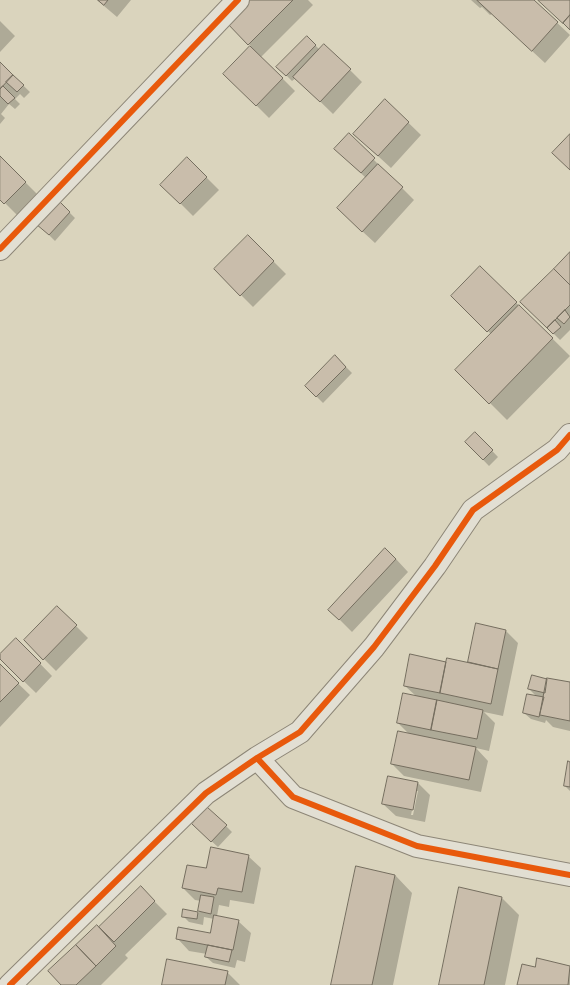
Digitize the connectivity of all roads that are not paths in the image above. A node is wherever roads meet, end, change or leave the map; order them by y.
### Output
1 (238, 0) edge
2 (0, 249) edge
3 (570, 435) edge
4 (257, 758) junction
5 (570, 875) edge
6 (10, 985) edge

1 - 2 street
3 - 4 street
4 - 5 street
4 - 6 street

